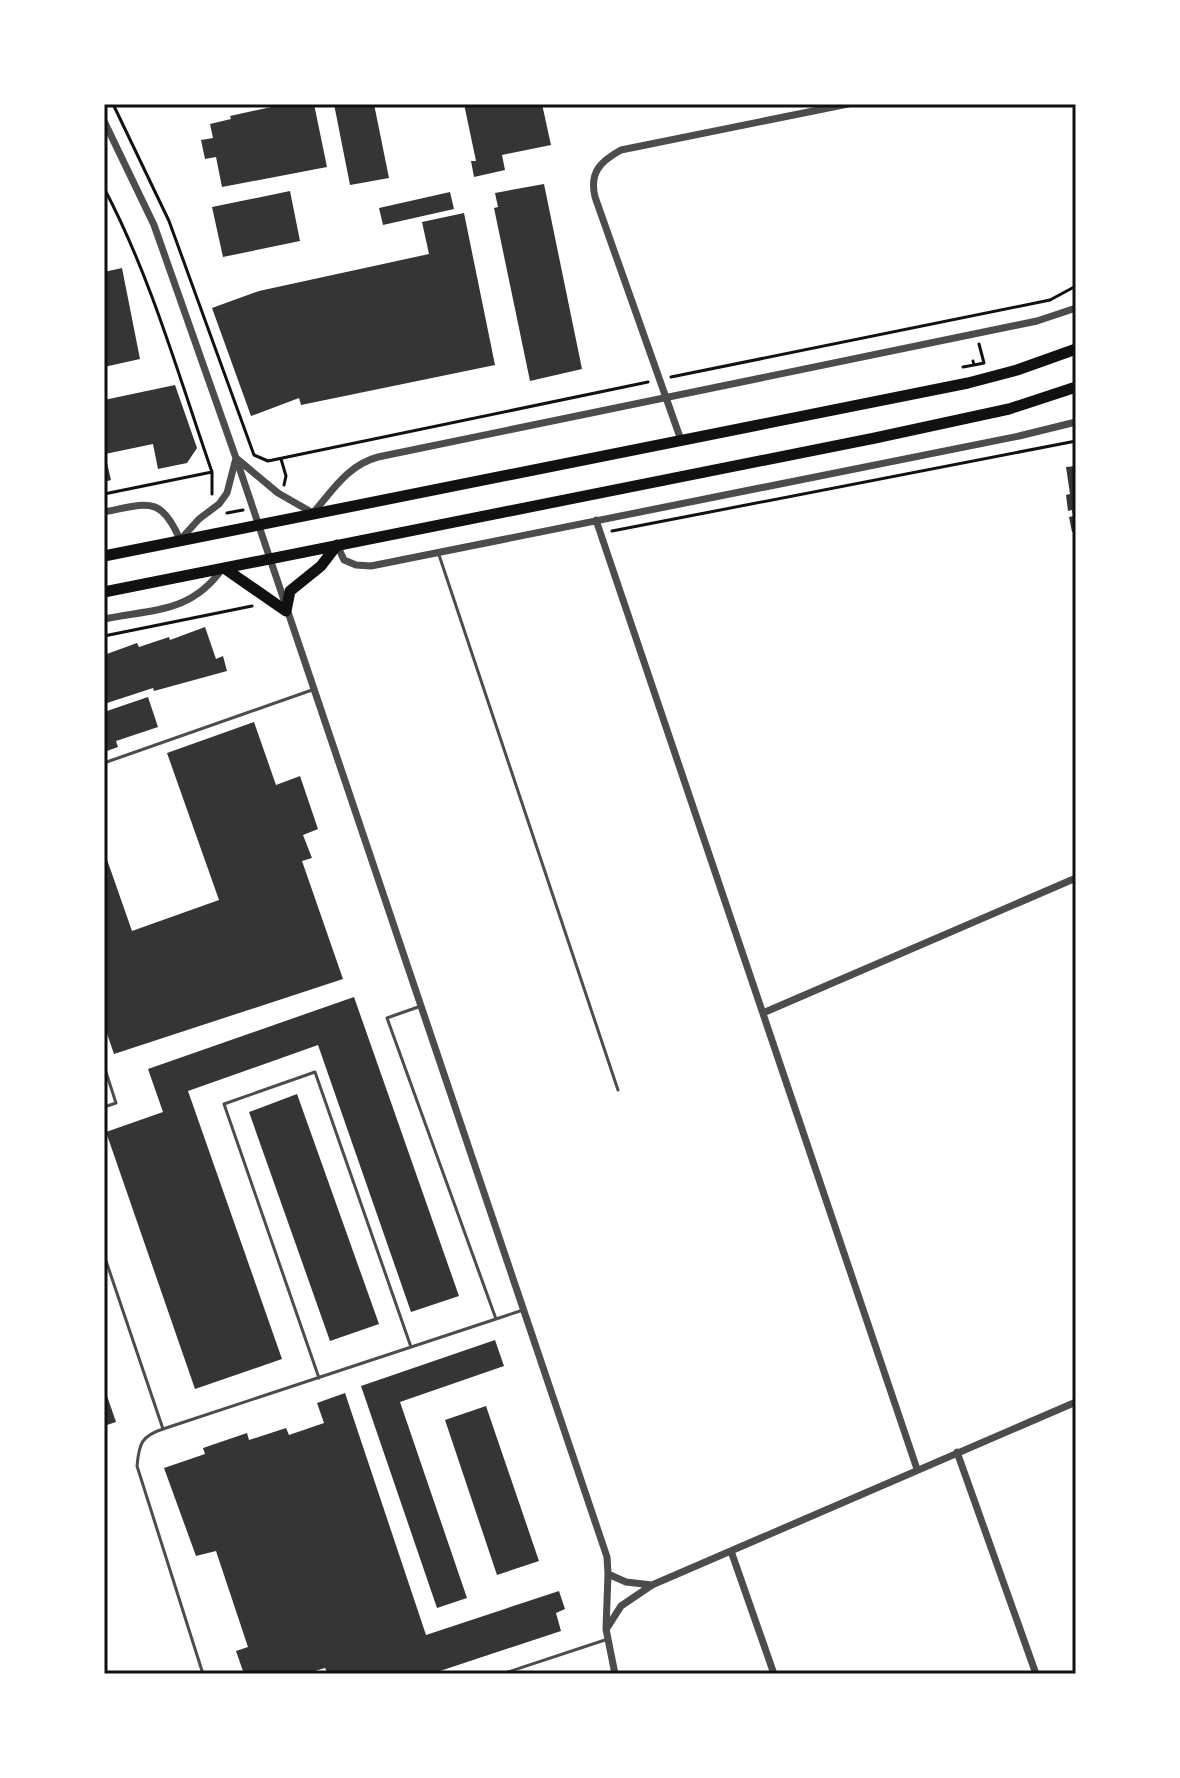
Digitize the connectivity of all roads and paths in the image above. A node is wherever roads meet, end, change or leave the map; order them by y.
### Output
1 (113, 104) edge
2 (848, 104) edge
3 (104, 121) edge
4 (104, 188) edge
5 (1076, 286) edge
6 (1076, 308) edge
7 (973, 316) junction
8 (975, 324) dead end
9 (979, 340) dead end
10 (1076, 349) edge
11 (963, 367) dead end
12 (658, 380) junction
13 (1076, 387) edge
14 (664, 397) junction
15 (1076, 422) edge
16 (681, 440) junction
17 (1076, 441) edge
18 (236, 458) junction
19 (111, 493) junction
20 (104, 494) edge
21 (113, 500) dead end
22 (251, 508) junction
23 (104, 512) edge
24 (227, 513) dead end
25 (313, 513) junction
26 (596, 520) junction
27 (257, 525) junction
28 (601, 534) junction
29 (180, 540) junction
30 (337, 545) junction
31 (438, 552) junction
32 (104, 556) edge
33 (269, 559) junction
34 (224, 568) junction
35 (104, 592) edge
36 (252, 606) dead end
37 (286, 611) junction
38 (104, 619) edge
39 (104, 636) edge
40 (312, 690) junction
41 (104, 763) edge
42 (1076, 878) edge
43 (421, 1006) junction
44 (763, 1013) junction
45 (104, 1066) edge
46 (618, 1090) dead end
47 (104, 1107) edge
48 (104, 1255) edge
49 (523, 1310) junction
50 (496, 1319) junction
51 (411, 1347) junction
52 (319, 1378) junction
53 (1076, 1402) edge
54 (163, 1429) junction
55 (957, 1452) junction
56 (917, 1469) junction
57 (731, 1551) junction
58 (608, 1574) junction
59 (652, 1585) junction
60 (606, 1629) junction
61 (608, 1639) junction
62 (203, 1674) edge
63 (502, 1674) edge
64 (615, 1674) edge
65 (774, 1674) edge
66 (1036, 1674) edge

1 - 12 path
2 - 12 street
3 - 18 street
4 - 19 path
5 - 7 path
6 - 14 street
7 - 8 path
7 - 12 path
9 - 11 path
10 - 16 highway
12 - 14 street
13 - 30 highway
14 - 16 street
14 - 25 street
15 - 26 street
16 - 25 highway
17 - 28 path
18 - 22 street
18 - 25 street
18 - 29 street
19 - 20 path
19 - 21 path
22 - 24 path
22 - 27 street
23 - 29 street
25 - 27 highway
26 - 28 street
26 - 31 street
27 - 29 highway
27 - 33 street
28 - 44 street
29 - 32 highway
30 - 31 street
30 - 33 highway
30 - 37 highway
31 - 46 lane
33 - 34 highway
33 - 37 street
34 - 35 highway
34 - 37 highway
34 - 38 street
36 - 39 path
37 - 40 street
40 - 41 lane
40 - 43 street
42 - 44 street
43 - 49 street
43 - 50 lane
44 - 56 street
45 - 47 lane
48 - 54 lane
49 - 50 lane
49 - 58 street
50 - 51 lane
51 - 52 lane
51 - 52 lane
52 - 54 lane
53 - 55 street
54 - 62 lane
55 - 56 street
55 - 66 street
56 - 57 street
57 - 59 street
57 - 65 street
58 - 59 street
58 - 60 street
59 - 60 street
60 - 61 street
61 - 63 lane
61 - 64 street

